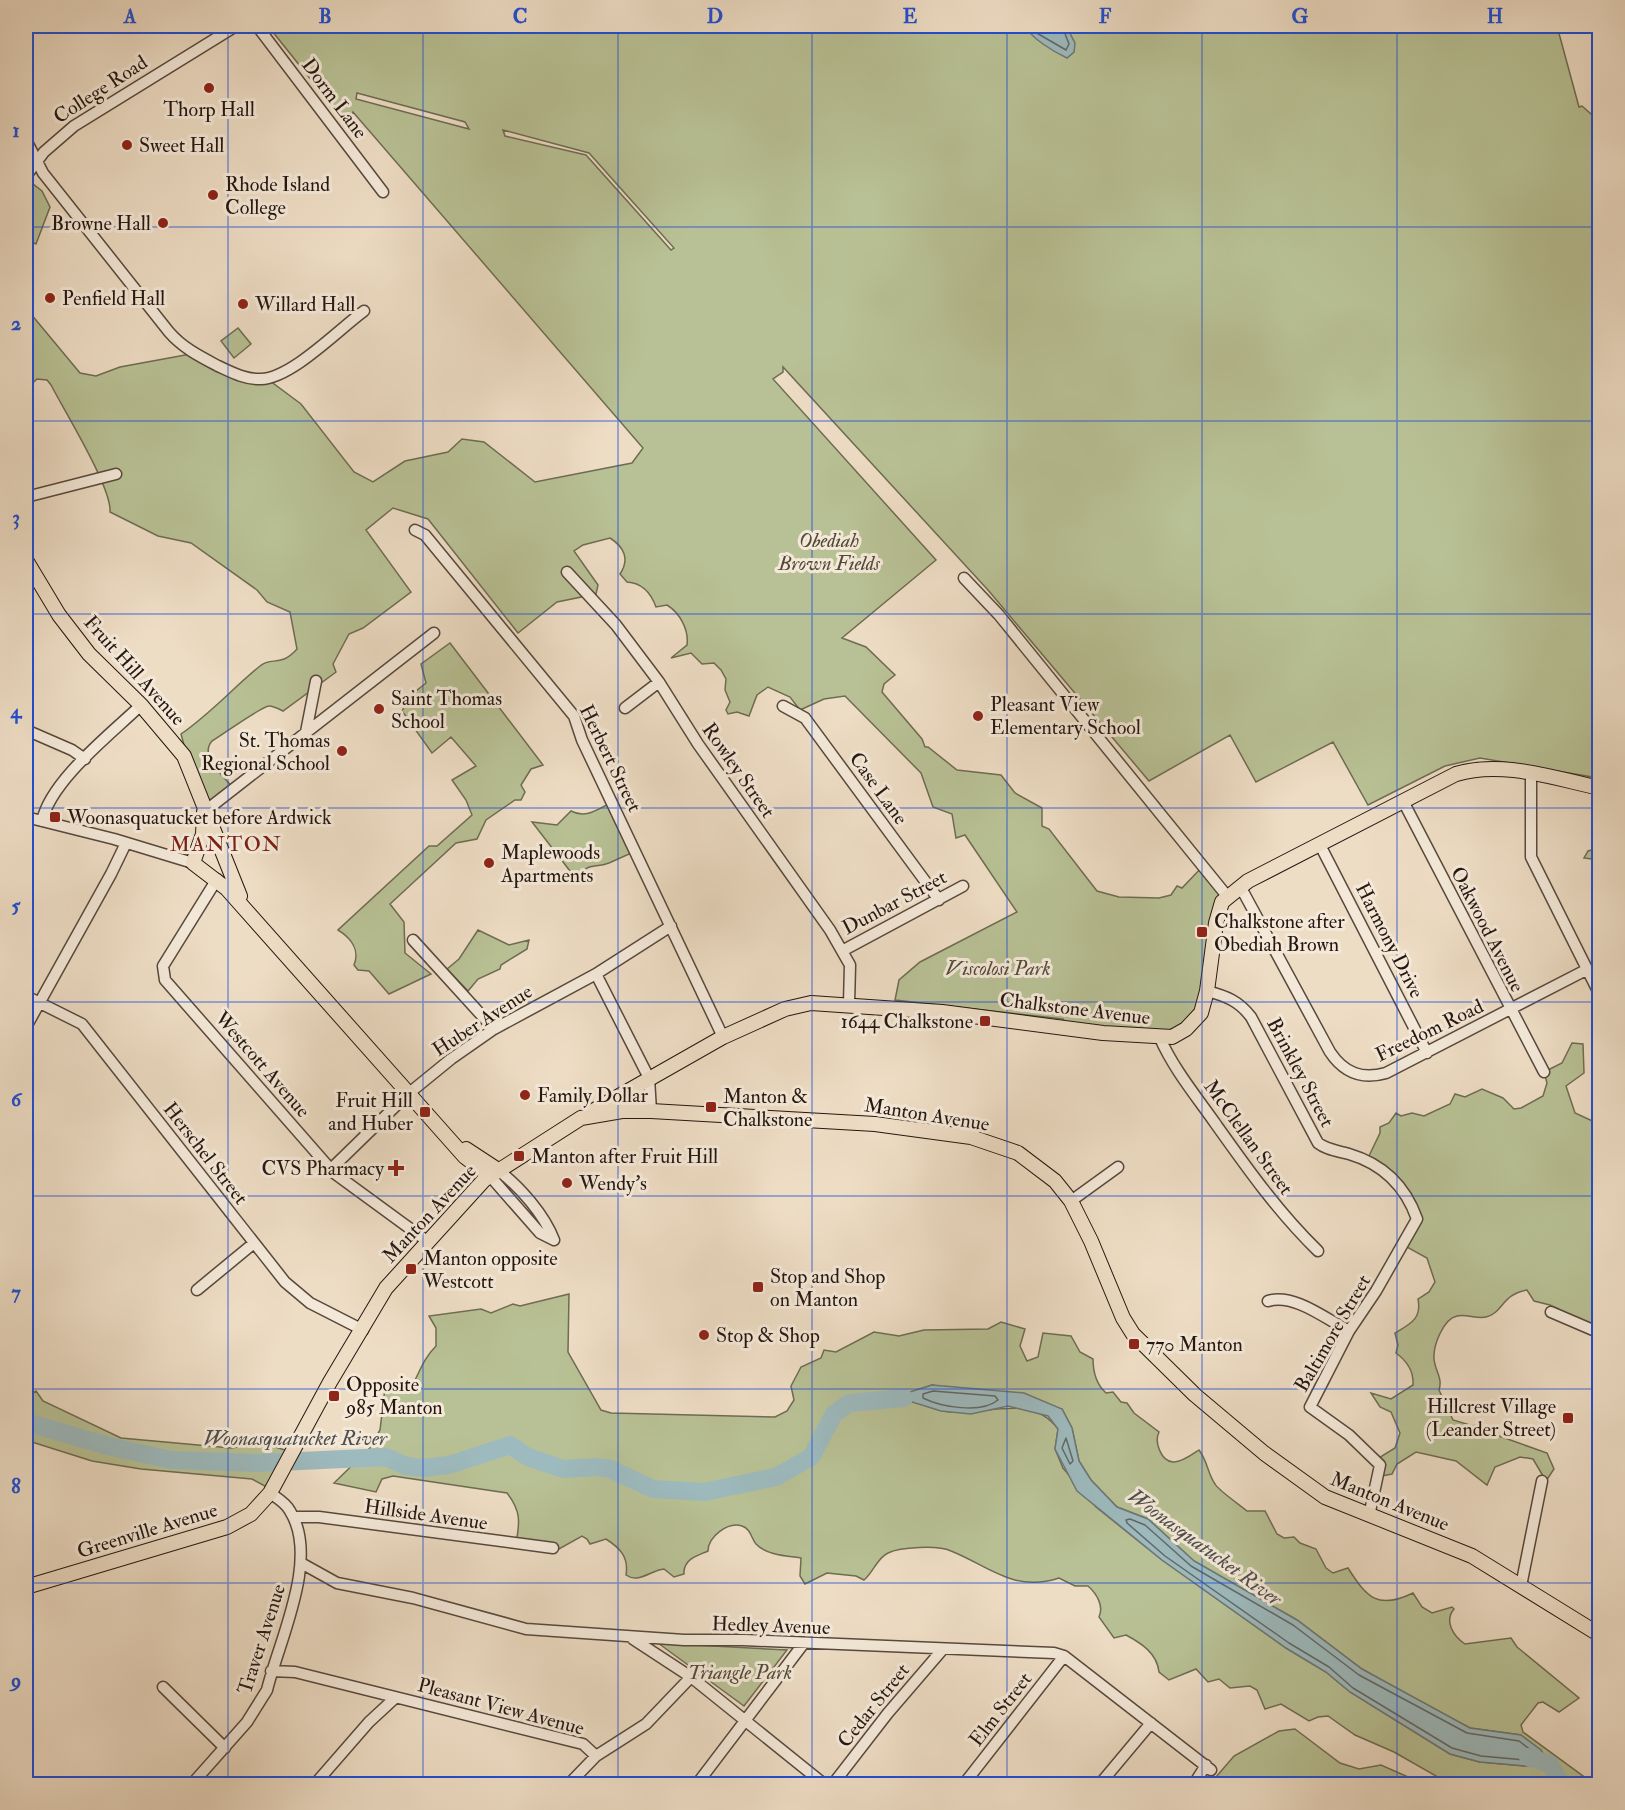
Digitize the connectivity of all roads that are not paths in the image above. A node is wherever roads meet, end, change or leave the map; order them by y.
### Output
1 (236, 26) edge
2 (257, 26) edge
3 (26, 140) edge
4 (36, 159) junction
5 (26, 176) edge
6 (383, 192) dead end
7 (364, 311) dead end
8 (116, 474) dead end
9 (26, 497) edge
10 (415, 530) dead end
11 (26, 560) edge
12 (567, 572) dead end
13 (964, 578) dead end
14 (31, 582) edge
15 (434, 633) dead end
16 (316, 681) dead end
17 (659, 682) junction
18 (141, 705) junction
19 (783, 706) dead end
20 (625, 708) dead end
21 (26, 730) edge
22 (306, 732) junction
23 (85, 759) junction
24 (1531, 774) junction
25 (1599, 788) edge
26 (1403, 801) junction
27 (204, 812) junction
28 (26, 817) edge
29 (42, 820) junction
30 (126, 843) junction
31 (1320, 845) junction
32 (193, 863) junction
33 (217, 879) junction
34 (963, 886) dead end
35 (1240, 886) junction
36 (1227, 896) junction
37 (939, 900) junction
38 (250, 914) junction
39 (671, 926) junction
40 (414, 940) dead end
41 (842, 951) junction
42 (1586, 970) junction
43 (596, 974) junction
44 (1207, 991) junction
45 (1599, 995) edge
46 (26, 996) edge
47 (39, 1002) junction
48 (849, 1004) junction
49 (1509, 1010) junction
50 (26, 1027) edge
51 (494, 1029) junction
52 (723, 1037) junction
53 (1160, 1038) junction
54 (1427, 1053) junction
55 (1544, 1072) dead end
56 (649, 1078) junction
57 (408, 1094) junction
58 (651, 1111) junction
59 (581, 1118) junction
60 (1118, 1167) dead end
61 (331, 1169) junction
62 (494, 1173) junction
63 (1071, 1201) junction
64 (1415, 1213) joint
65 (427, 1241) junction
66 (254, 1243) junction
67 (1318, 1251) dead end
68 (197, 1290) dead end
69 (1268, 1301) dead end
70 (1551, 1312) dead end
71 (363, 1330) junction
72 (1349, 1331) junction
73 (1599, 1333) edge
74 (1542, 1481) dead end
75 (273, 1488) junction
76 (1369, 1516) junction
77 (294, 1517) junction
78 (553, 1548) dead end
79 (301, 1563) junction
80 (1521, 1586) junction
81 (26, 1587) edge
82 (1599, 1635) edge
83 (630, 1637) junction
84 (804, 1643) junction
85 (943, 1649) junction
86 (1064, 1656) junction
87 (271, 1671) junction
88 (691, 1677) junction
89 (163, 1687) dead end
90 (395, 1698) junction
91 (744, 1723) junction
92 (1150, 1723) junction
93 (225, 1748) junction
94 (596, 1756) junction
95 (319, 1780) edge
96 (192, 1785) edge
97 (331, 1785) edge
98 (569, 1785) edge
99 (697, 1785) edge
100 (824, 1785) edge
101 (833, 1785) edge
102 (963, 1785) edge
103 (1100, 1785) edge
104 (1194, 1785) edge

1 - 4 street, College Road
2 - 6 street, Dorm Lane
3 - 4 street
4 - 5 street, College Road
4 - 7 street
8 - 9 street
10 - 39 street, Herbert Street
11 - 14 main road, Fruit Hill Avenue
12 - 17 street, Rowley Street
13 - 36 street
14 - 18 main road, Fruit Hill Avenue
15 - 22 street
16 - 22 street
17 - 20 street
17 - 41 street, Rowley Street
18 - 23 street
18 - 27 main road, Fruit Hill Avenue
19 - 37 street, Case Lane
21 - 23 street
22 - 27 street
23 - 29 street
24 - 25 main road
24 - 26 main road
24 - 42 street
26 - 31 main road
26 - 49 street, Oakwood Avenue
27 - 32 main road, Fruit Hill Avenue
27 - 38 main road, Fruit Hill Avenue
28 - 29 street
29 - 30 street
30 - 32 street
30 - 47 street
31 - 35 main road
31 - 54 street, Harmony Drive
32 - 33 main road, Fruit Hill Avenue
33 - 38 main road, Fruit Hill Avenue
33 - 61 street, Westcott Avenue
34 - 37 street, Dunbar Street
35 - 36 main road
35 - 54 street, Freedom Road
36 - 44 main road, Chalkstone Avenue
37 - 41 street, Dunbar Street
38 - 57 main road, Fruit Hill Avenue
39 - 43 street, Huber Avenue
39 - 52 street, Herbert Street
40 - 51 street
41 - 48 street, Rowley Street
42 - 45 street
42 - 49 street, Freedom Road
43 - 51 street, Huber Avenue
43 - 56 street
44 - 53 main road, Chalkstone Avenue
44 - 64 street, Brinkley Street
46 - 47 street, Herschel Street
47 - 50 street
47 - 66 street, Herschel Street
48 - 52 main road, Chalkstone Avenue
48 - 53 main road, Chalkstone Avenue
49 - 54 street, Freedom Road
49 - 55 street, Oakwood Avenue
51 - 57 street, Huber Avenue
52 - 56 main road, Chalkstone Avenue
53 - 67 street, McClellan Street
56 - 58 street
56 - 59 main road, Chalkstone Avenue
57 - 61 street, Huber Avenue
57 - 62 main road, Fruit Hill Avenue
58 - 59 main road, Manton Avenue
58 - 63 main road, Manton Avenue
59 - 62 main road, Manton Avenue
60 - 63 street
61 - 65 street, Westcott Avenue
62 - 62 street
62 - 65 main road, Manton Avenue
63 - 76 main road, Manton Avenue
64 - 72 street, Baltimore Street
65 - 71 main road, Manton Avenue
66 - 68 street
66 - 71 street, Herschel Street
69 - 72 street
70 - 73 street
71 - 75 main road, Manton Avenue
72 - 76 street, Baltimore Street
74 - 80 street
75 - 77 street
75 - 81 main road, Greenville Avenue
76 - 80 main road, Manton Avenue
77 - 78 street, Hillside Avenue
77 - 79 street, Traver Avenue
79 - 83 street, Hedley Avenue
79 - 87 street, Traver Avenue
80 - 82 main road, Manton Avenue
83 - 84 street, Hedley Avenue
83 - 88 street
84 - 85 street, Hedley Avenue
84 - 91 street
85 - 86 street, Hedley Avenue
85 - 101 street, Cedar Street
86 - 92 street
86 - 102 street, Elm Street
87 - 90 street, Pleasant View Avenue
87 - 93 street, Traver Avenue
88 - 91 street
88 - 94 street, Pleasant View Avenue
89 - 93 street
90 - 94 street, Pleasant View Avenue
90 - 95 street
91 - 99 street
91 - 100 street
92 - 103 street
92 - 104 street
93 - 96 street, Traver Avenue
94 - 98 street
95 - 97 street

